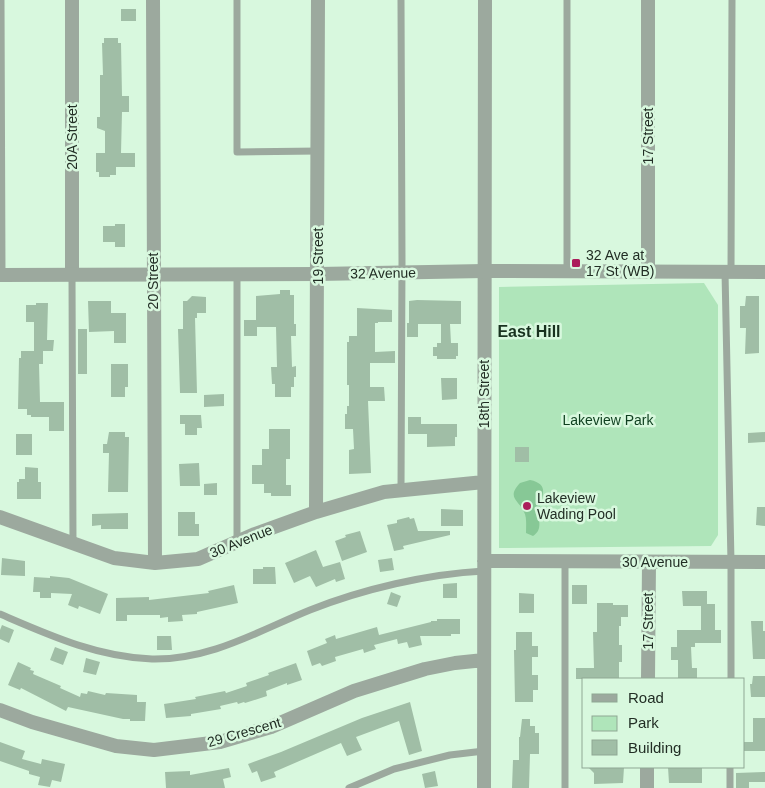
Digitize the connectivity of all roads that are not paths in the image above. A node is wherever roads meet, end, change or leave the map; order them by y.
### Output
1 (1, 0) edge
2 (72, 0) edge
3 (153, 0) edge
4 (237, 0) edge
5 (318, 0) edge
6 (401, 0) edge
7 (485, 0) edge
8 (567, 0) edge
9 (648, 0) edge
10 (732, 0) edge
11 (319, 151) junction
12 (484, 271) junction
13 (567, 272) junction
14 (648, 272) junction
15 (728, 272) junction
16 (765, 272) edge
17 (402, 273) junction
18 (72, 274) junction
19 (153, 274) junction
20 (236, 274) junction
21 (318, 274) junction
22 (1, 275) edge
23 (484, 482) junction
24 (401, 490) junction
25 (316, 512) junction
26 (0, 517) edge
27 (237, 542) junction
28 (73, 544) junction
29 (565, 562) junction
30 (649, 562) junction
31 (732, 562) junction
32 (765, 562) edge
33 (155, 563) junction
34 (484, 566) junction
35 (0, 614) edge
36 (484, 660) junction
37 (648, 678) edge
38 (731, 678) edge
39 (0, 710) edge
40 (484, 751) junction
41 (647, 768) edge
42 (730, 768) edge
43 (349, 788) edge
44 (484, 788) edge
45 (565, 788) edge
46 (647, 788) edge
47 (730, 788) edge

1 - 22 lane
2 - 18 street, 20A Street
3 - 19 street, 20 Street
4 - 11 lane
5 - 11 street, 19 Street
6 - 17 lane
7 - 12 street, 18th Street
8 - 13 lane
9 - 14 street, 17 Street
10 - 15 lane
11 - 21 street, 19 Street
12 - 13 street, 32 Avenue
12 - 17 street, 32 Avenue
12 - 23 street, 18th Street
13 - 14 street, 32 Avenue
14 - 15 street, 32 Avenue
15 - 16 street, 32 Avenue
15 - 31 lane
17 - 21 street, 32 Avenue
17 - 24 lane
18 - 19 street, 32 Avenue
18 - 22 street, 32 Avenue
18 - 28 lane
19 - 20 street, 32 Avenue
19 - 33 street, 20 Street
20 - 21 street, 32 Avenue
20 - 27 lane
21 - 25 street, 19 Street
23 - 24 street, 30 Avenue
23 - 34 street, 18th Street
24 - 25 street, 30 Avenue
25 - 27 street, 30 Avenue
26 - 28 street, 30 Avenue
27 - 33 street, 30 Avenue
28 - 33 street, 30 Avenue
29 - 30 street, 30 Avenue
29 - 34 street, 30 Avenue
29 - 45 lane
30 - 31 street, 30 Avenue
30 - 37 street, 17 Street
31 - 32 street, 30 Avenue
31 - 38 lane
34 - 35 lane
34 - 36 street, 18th Street
36 - 39 street, 29 Crescent
36 - 40 street, 18th Street
40 - 43 lane
40 - 44 street, 18th Street
41 - 46 street
42 - 47 lane

